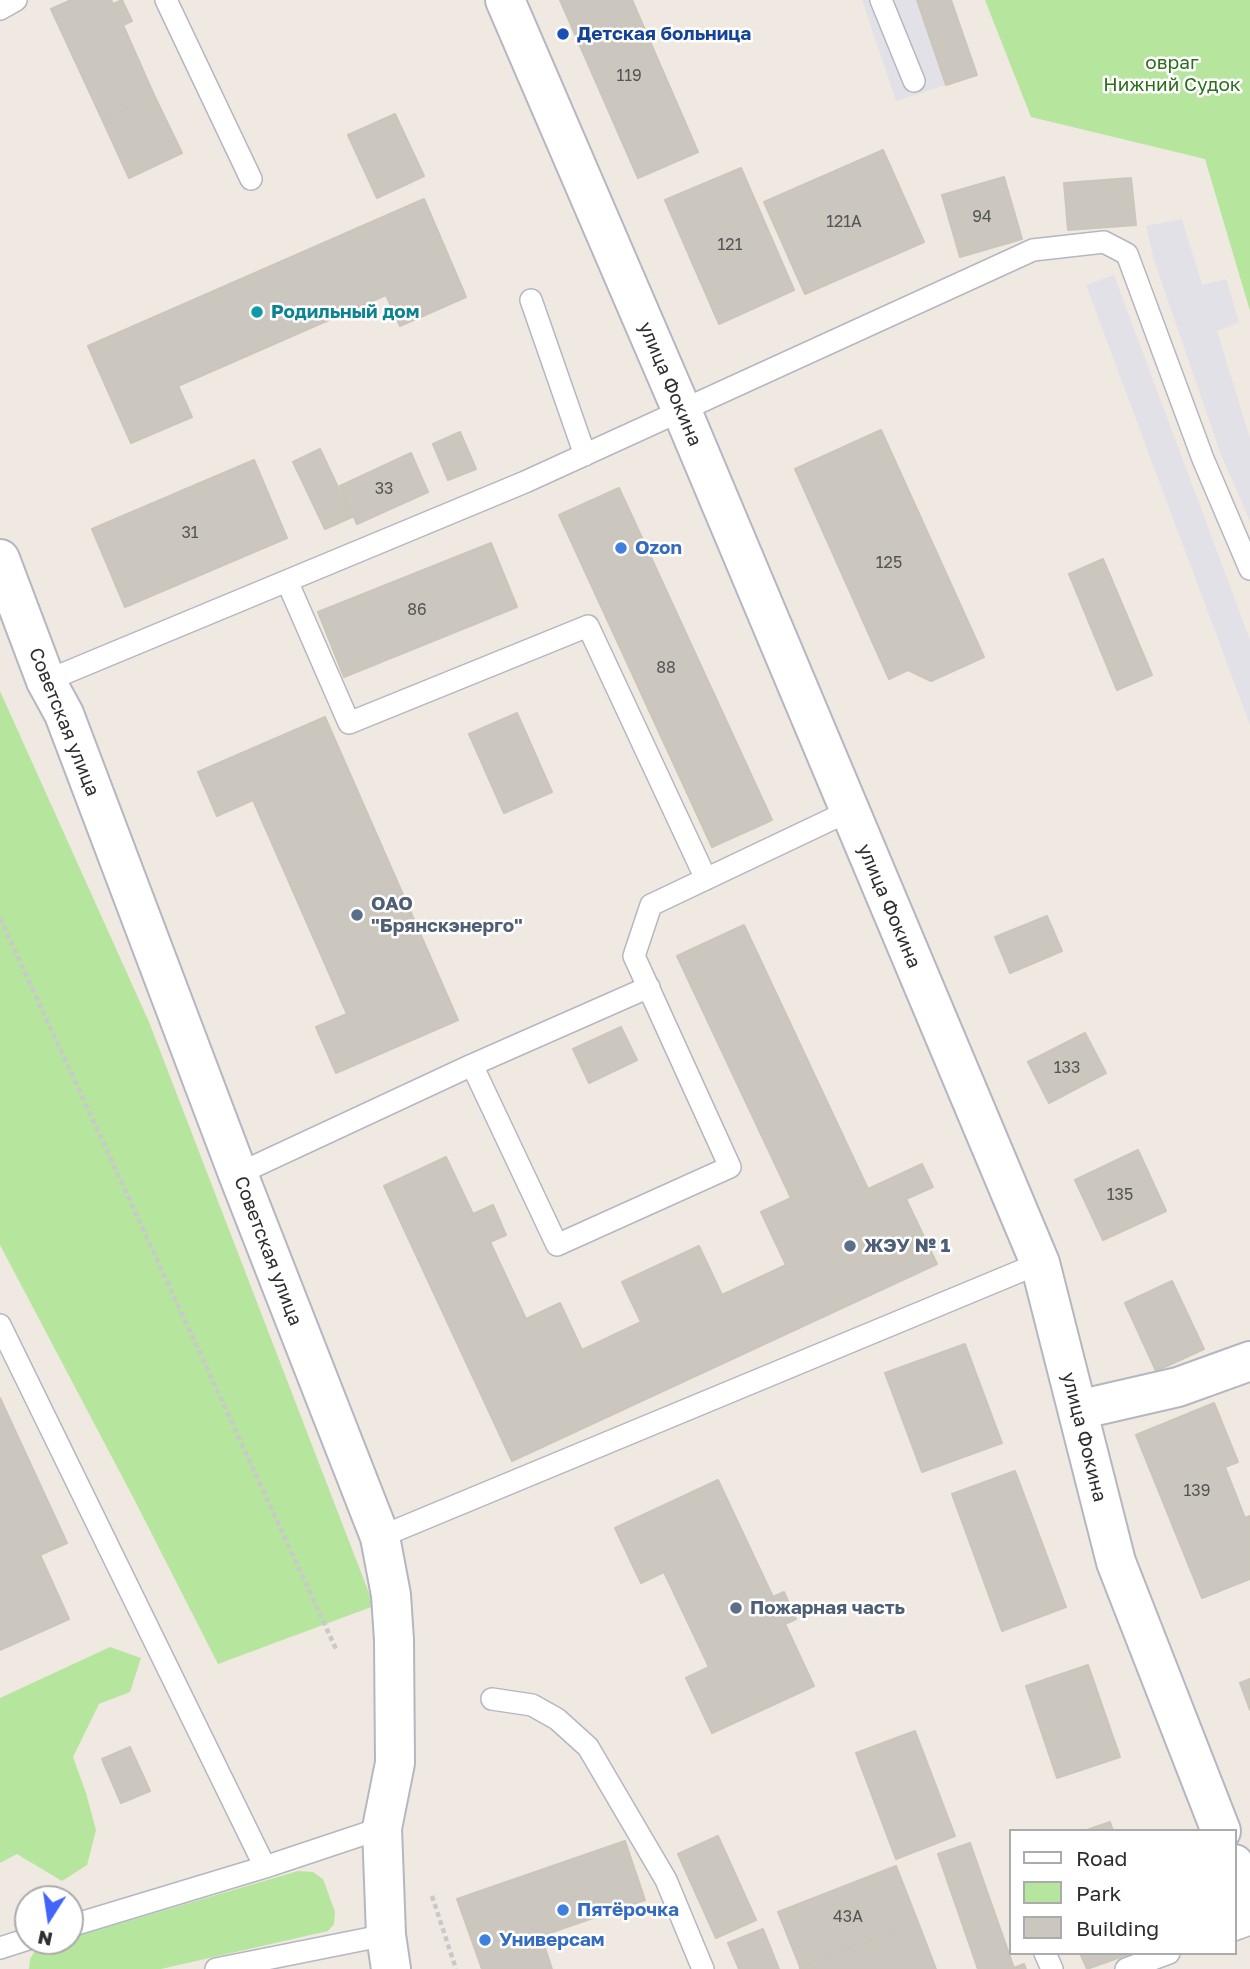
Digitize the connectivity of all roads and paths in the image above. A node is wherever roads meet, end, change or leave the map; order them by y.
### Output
1 (16, 0) edge
2 (166, 0) edge
3 (505, 0) edge
4 (881, 0) edge
5 (0, 9) edge
6 (914, 81) dead end
7 (251, 179) dead end
8 (531, 300) dead end
9 (682, 411) junction
10 (585, 455) junction
11 (0, 559) edge
12 (1250, 569) edge
13 (287, 581) junction
14 (46, 681) junction
15 (849, 811) junction
16 (706, 879) junction
17 (0, 918) edge
18 (649, 987) junction
19 (472, 1065) junction
20 (238, 1174) junction
21 (1040, 1264) junction
22 (0, 1325) edge
23 (1250, 1361) edge
24 (1078, 1410) junction
25 (380, 1537) junction
26 (337, 1649) dead end
27 (492, 1699) dead end
28 (382, 1828) junction
29 (1220, 1829) edge
30 (265, 1867) junction
31 (1236, 1869) edge
32 (432, 1896) dead end
33 (1250, 1905) edge
34 (84, 1922) edge
35 (388, 1952) edge
36 (1164, 1955) edge
37 (216, 1969) edge
38 (456, 1969) edge
39 (704, 1969) edge
40 (1126, 1969) edge

1 - 5 lane
2 - 7 lane
3 - 9 main road, улица Фокина
4 - 6 lane
8 - 10 lane
9 - 10 lane
9 - 12 lane
9 - 15 main road, улица Фокина
10 - 13 lane
11 - 14 main road, Советская улица
13 - 14 lane
13 - 16 lane
14 - 20 main road, Советская улица
15 - 16 lane
15 - 21 main road, улица Фокина
16 - 18 lane
17 - 26 path
18 - 19 lane
18 - 19 lane
19 - 20 lane
20 - 25 main road, Советская улица
21 - 24 main road, улица Фокина
21 - 25 lane
22 - 30 lane
23 - 24 main road
24 - 29 main road, улица Фокина
25 - 28 main road, Советская улица
27 - 39 lane
28 - 30 lane
28 - 35 main road, Советская улица
30 - 34 lane
31 - 33 main road
32 - 38 path
35 - 37 lane
36 - 40 lane

